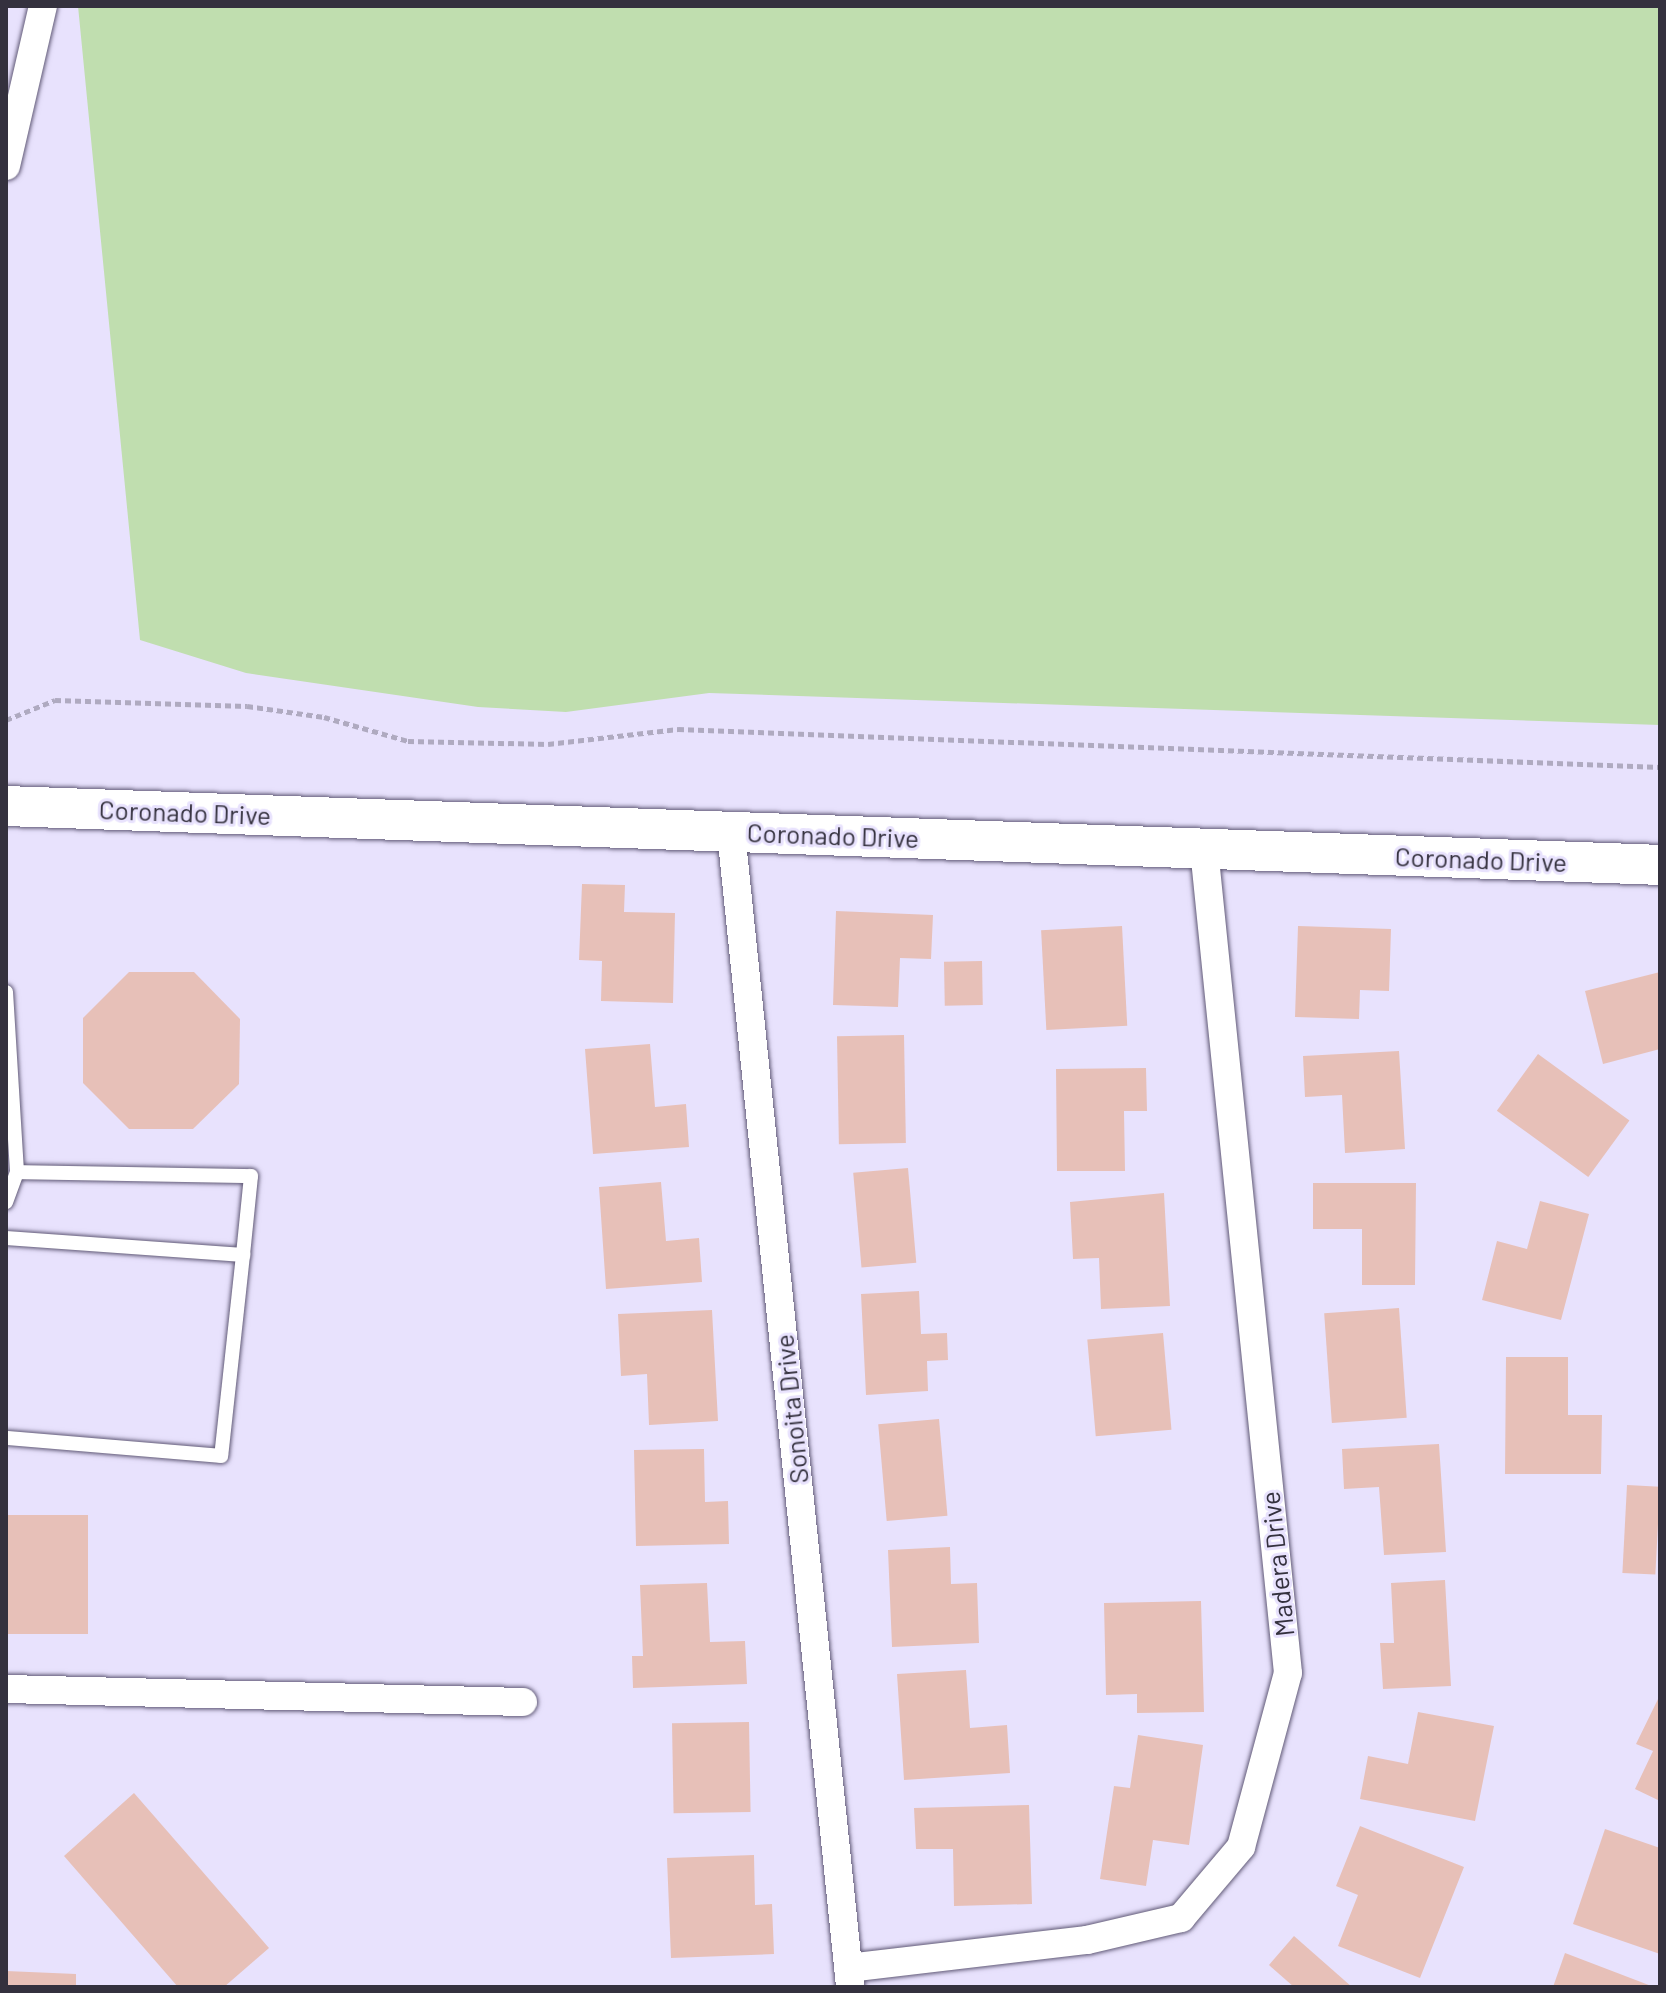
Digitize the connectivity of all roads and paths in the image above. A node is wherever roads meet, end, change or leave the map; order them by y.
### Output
1 (43, 6) edge
2 (9, 147) edge
3 (6, 720) edge
4 (1660, 767) edge
5 (6, 806) edge
6 (731, 832) junction
7 (1204, 849) junction
8 (1660, 865) edge
9 (6, 992) edge
10 (17, 1172) junction
11 (6, 1202) edge
12 (6, 1238) edge
13 (243, 1255) junction
14 (6, 1438) edge
15 (6, 1689) edge
16 (523, 1702) dead end
17 (849, 1978) edge

1 - 2 street
3 - 4 path
5 - 6 street, Coronado Drive
6 - 7 street, Coronado Drive
6 - 17 street, Sonoita Drive
7 - 8 street, Coronado Drive
7 - 17 street, Madera Drive
9 - 10 lane
10 - 11 lane
10 - 13 lane
12 - 13 lane
13 - 14 lane
15 - 16 street

